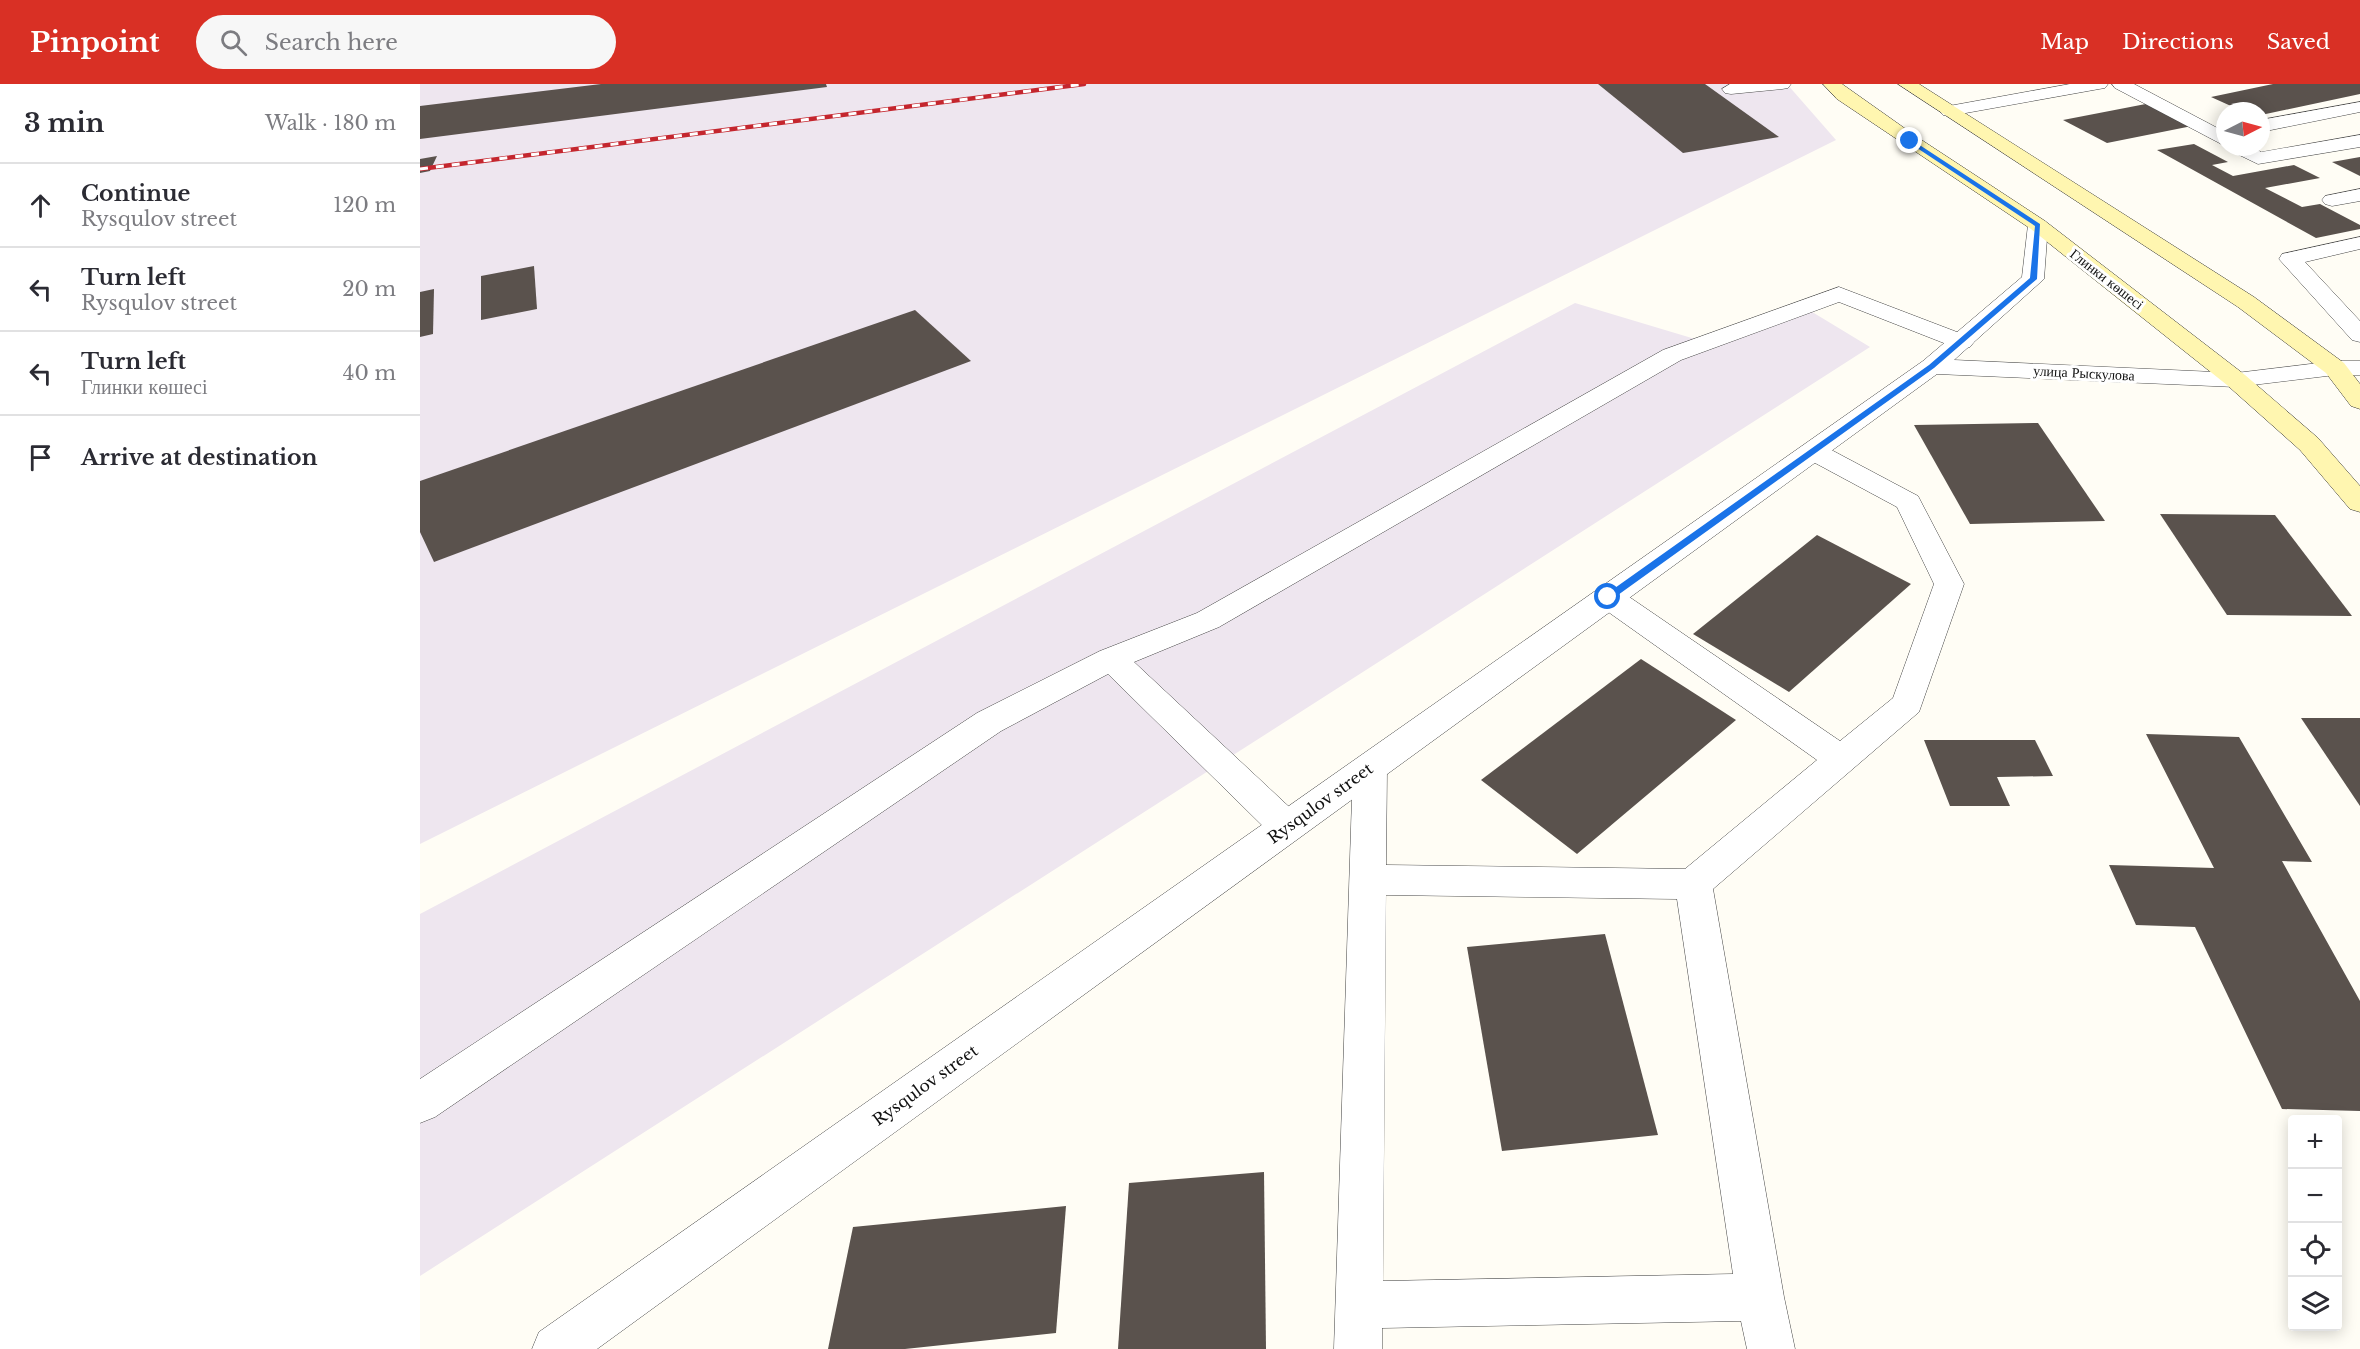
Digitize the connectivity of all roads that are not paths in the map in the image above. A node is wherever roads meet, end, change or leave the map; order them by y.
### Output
1 (1782, 84) edge
2 (1832, 84) edge
3 (1907, 84) edge
4 (2099, 84) edge
5 (2121, 84) edge
6 (1731, 89) dead end
7 (2360, 107) edge
8 (1949, 111) junction
9 (2171, 111) junction
10 (2270, 124) edge
11 (2216, 125) edge
12 (2216, 135) edge
13 (2360, 141) edge
14 (2254, 156) edge
15 (2270, 156) edge
16 (2270, 156) edge
17 (2360, 195) edge
18 (2332, 200) dead end
19 (2038, 225) junction
20 (2360, 243) edge
21 (2360, 334) edge
22 (1962, 342) junction
23 (1932, 366) junction
24 (2335, 368) junction
25 (2360, 368) edge
26 (2236, 380) junction
27 (2360, 400) edge
28 (1813, 451) junction
29 (2360, 502) edge
30 (1608, 597) junction
31 (1111, 659) junction
32 (1841, 759) junction
33 (1370, 767) junction
34 (1287, 827) junction
35 (1367, 880) junction
36 (1693, 884) junction
37 (420, 1103) edge
38 (1760, 1297) junction
39 (1358, 1327) edge
40 (556, 1349) edge
41 (1771, 1349) edge

1 - 6 street
2 - 19 main road, Глинки көшесі
3 - 8 main road
4 - 8 street
5 - 9 street
7 - 10 street
8 - 24 main road
9 - 11 street
9 - 12 street
13 - 15 street
14 - 16 street
17 - 18 street
19 - 22 street, Rysqulov street
19 - 26 main road, Глинки көшесі
20 - 21 street
22 - 23 street, Rysqulov street
22 - 31 street
23 - 26 street, улица Рыскулова
23 - 28 street, Rysqulov street
24 - 25 street, улица Рыскулова
24 - 26 street, улица Рыскулова
24 - 27 main road
26 - 29 main road, Глинки көшесі
28 - 30 street, Rysqulov street
28 - 32 street
30 - 32 street
30 - 33 street, Rysqulov street
31 - 34 street
31 - 37 street
32 - 36 street
33 - 34 street, Rysqulov street
33 - 35 street
34 - 40 street, Rysqulov street
35 - 36 street
35 - 39 street
36 - 38 street
38 - 39 street
38 - 41 street

